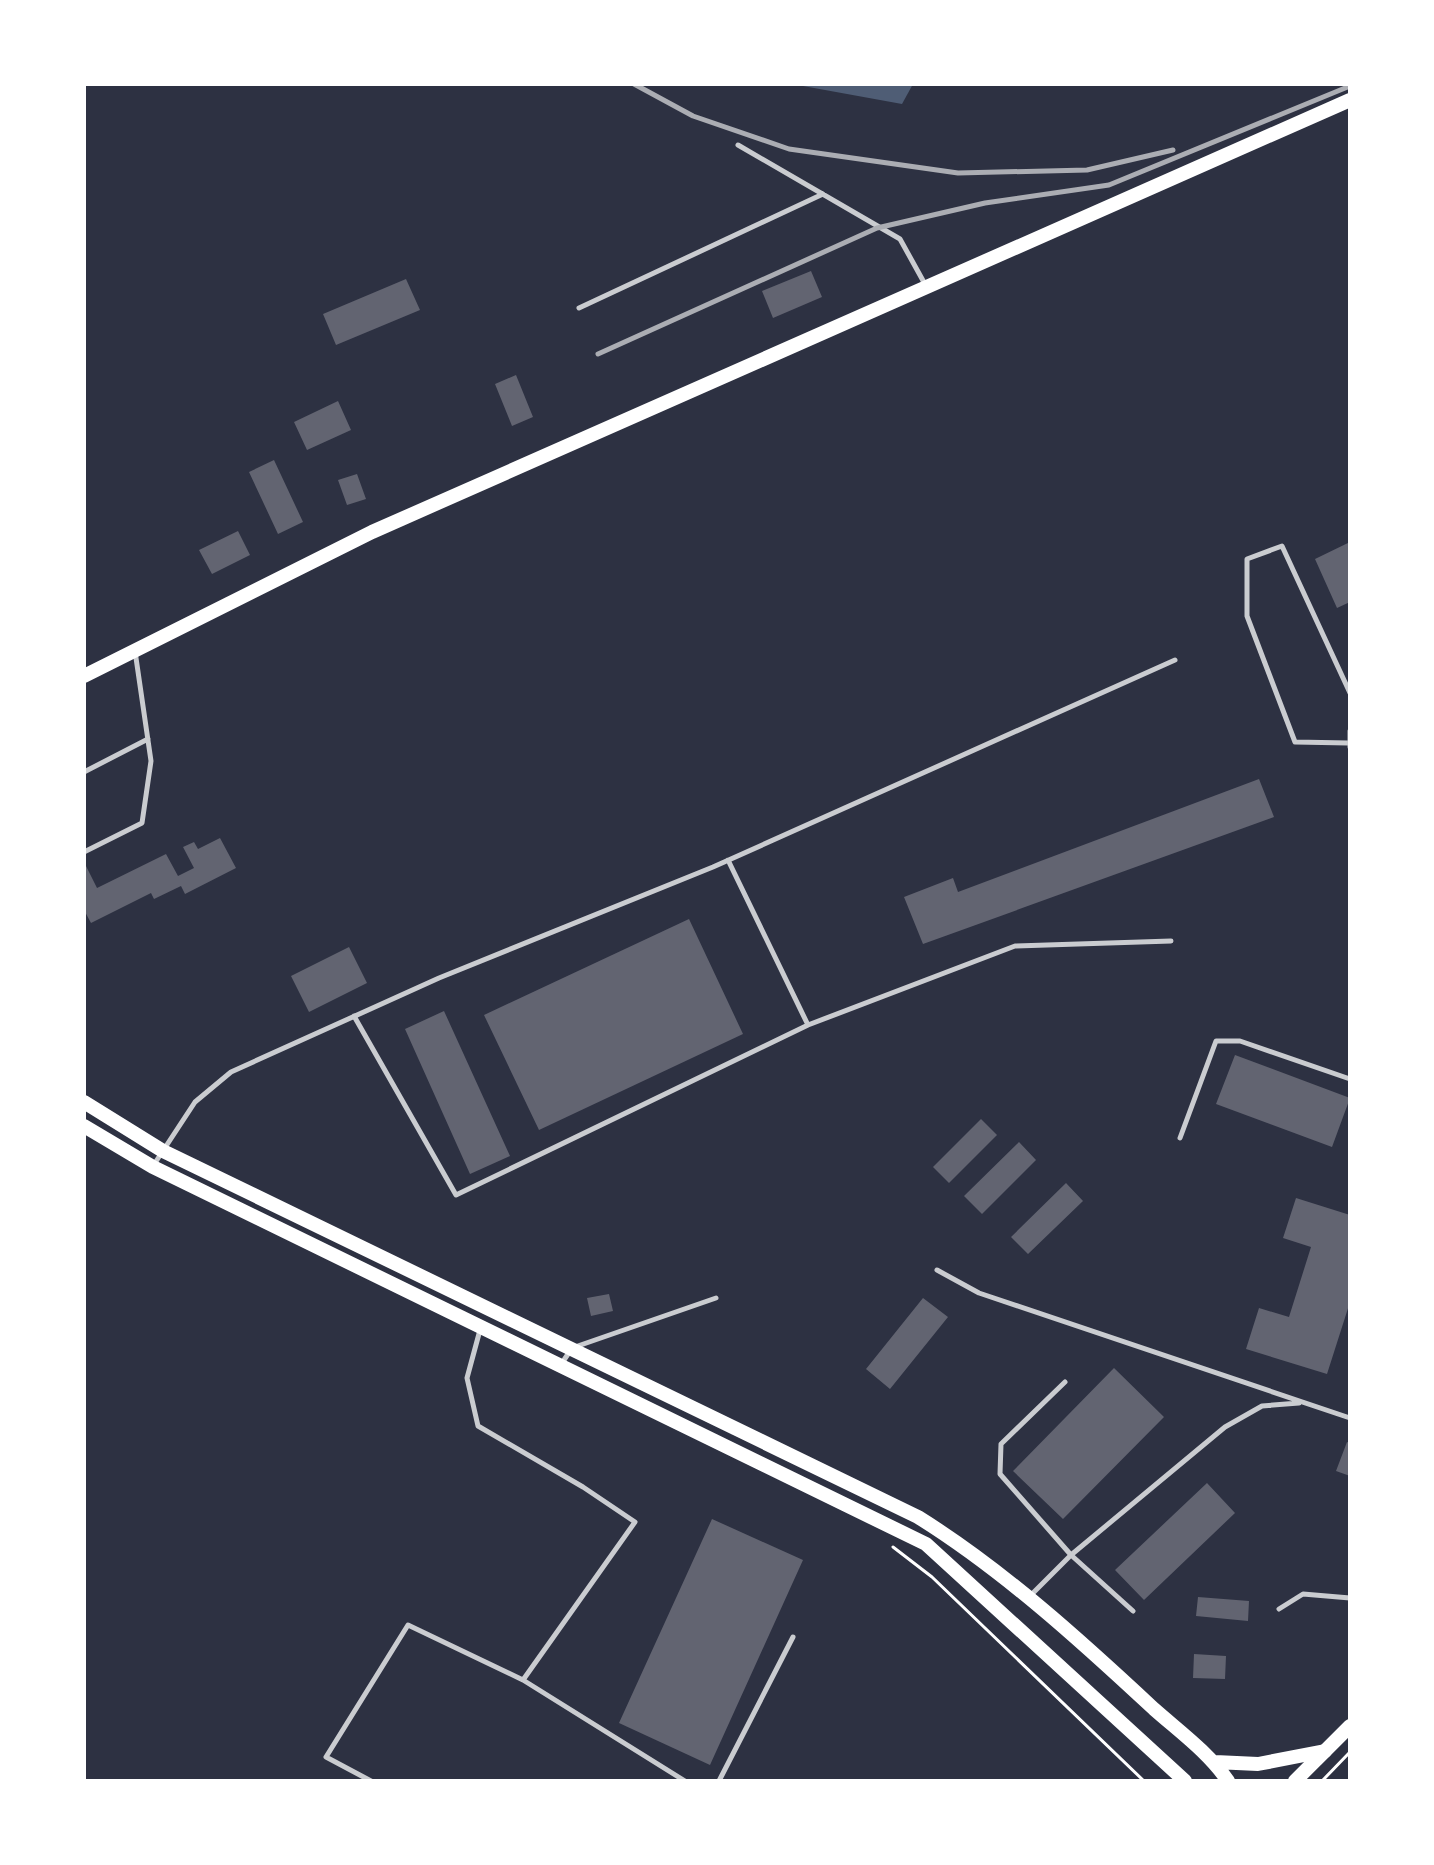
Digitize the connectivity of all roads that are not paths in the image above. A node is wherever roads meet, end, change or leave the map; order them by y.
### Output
1 (1350, 100) edge
2 (738, 145) dead end
3 (823, 194) junction
4 (927, 287) junction
5 (579, 308) dead end
6 (135, 651) junction
7 (1175, 660) dead end
8 (84, 676) edge
9 (1350, 693) edge
10 (1350, 731) edge
11 (148, 739) junction
12 (1349, 745) edge
13 (84, 772) edge
14 (84, 852) edge
15 (728, 860) junction
16 (1171, 941) dead end
17 (354, 1016) junction
18 (808, 1025) junction
19 (1350, 1079) edge
20 (84, 1102) edge
21 (84, 1126) edge
22 (1180, 1138) dead end
23 (163, 1151) junction
24 (153, 1167) junction
25 (937, 1270) dead end
26 (716, 1298) dead end
27 (482, 1326) junction
28 (572, 1348) junction
29 (562, 1364) junction
30 (1065, 1382) dead end
31 (1304, 1402) junction
32 (1350, 1418) edge
33 (1071, 1555) junction
34 (1350, 1598) edge
35 (1026, 1599) junction
36 (1279, 1609) dead end
37 (1133, 1611) dead end
38 (793, 1637) dead end
39 (523, 1680) junction
40 (1350, 1726) edge
41 (1328, 1749) junction
42 (1215, 1762) junction
43 (1181, 1779) edge
44 (371, 1781) edge
45 (685, 1781) edge
46 (719, 1781) edge
47 (1228, 1781) edge
48 (1295, 1781) edge

1 - 4 main road
2 - 3 lane
3 - 4 lane
3 - 5 lane
4 - 6 main road
6 - 8 main road
6 - 11 lane
7 - 15 lane
9 - 12 lane
10 - 12 lane
11 - 13 lane
11 - 14 lane
15 - 17 lane
15 - 18 lane
16 - 18 lane
17 - 18 lane
17 - 23 lane
19 - 22 lane
20 - 23 main road
21 - 24 main road
23 - 24 lane
23 - 28 main road
24 - 27 main road
25 - 31 lane
26 - 28 lane
27 - 29 main road
27 - 39 lane
28 - 29 lane
28 - 35 main road
29 - 43 main road
30 - 33 lane
31 - 32 lane
31 - 33 lane
33 - 35 lane
33 - 37 lane
34 - 36 lane
35 - 42 main road
38 - 46 lane
39 - 44 lane
39 - 45 lane
40 - 41 main road
41 - 42 main road
41 - 48 main road
42 - 47 main road

